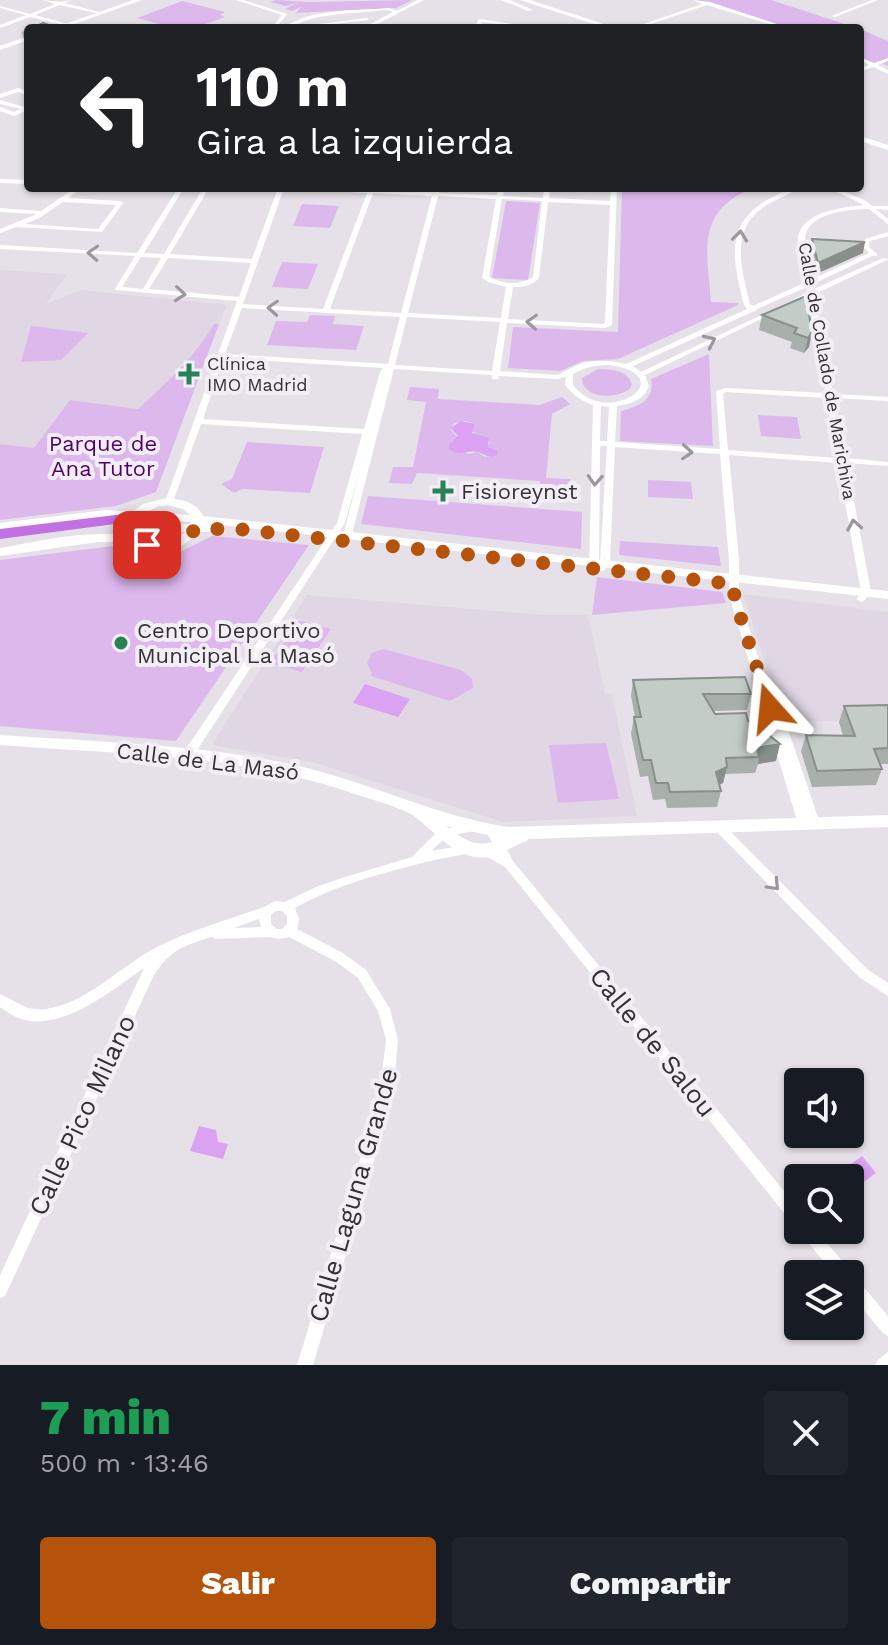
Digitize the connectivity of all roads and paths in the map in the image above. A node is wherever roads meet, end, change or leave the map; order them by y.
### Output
1 (45, 0) edge
2 (69, 0) edge
3 (139, 0) edge
4 (238, 0) edge
5 (422, 0) edge
6 (504, 0) edge
7 (695, 0) edge
8 (717, 0) edge
9 (876, 0) edge
10 (529, 1) edge
11 (707, 3) junction
12 (59, 4) junction
13 (0, 7) edge
14 (396, 12) junction
15 (101, 13) junction
16 (27, 14) junction
17 (833, 16) dead end
18 (367, 19) dead end
19 (483, 20) junction
20 (62, 24) edge
21 (69, 24) edge
22 (281, 24) edge
23 (289, 24) edge
24 (319, 24) edge
25 (375, 24) edge
26 (480, 24) edge
27 (484, 24) edge
28 (508, 24) edge
29 (579, 24) edge
30 (601, 24) edge
31 (646, 24) edge
32 (774, 24) edge
33 (0, 27) edge
34 (24, 39) edge
35 (0, 48) edge
36 (888, 59) edge
37 (864, 60) edge
38 (873, 65) junction
39 (864, 68) edge
40 (888, 72) edge
41 (24, 92) edge
42 (0, 96) edge
43 (0, 102) edge
44 (24, 108) edge
45 (0, 109) edge
46 (24, 110) edge
47 (864, 131) edge
48 (864, 139) edge
49 (888, 140) edge
50 (888, 148) edge
51 (0, 181) edge
52 (24, 182) edge
53 (74, 192) edge
54 (179, 192) edge
55 (204, 192) edge
56 (280, 192) edge
57 (369, 192) edge
58 (436, 192) edge
59 (447, 192) edge
60 (501, 192) edge
61 (547, 192) edge
62 (614, 192) edge
63 (788, 192) edge
64 (841, 192) edge
65 (500, 197) junction
66 (63, 200) junction
67 (546, 200) junction
68 (613, 203) junction
69 (873, 207) junction
70 (888, 208) edge
71 (0, 210) edge
72 (44, 213) junction
73 (888, 222) edge
74 (14, 225) junction
75 (1, 232) edge
76 (888, 234) edge
77 (801, 244) junction
78 (814, 244) edge
79 (853, 246) edge
80 (0, 247) edge
81 (866, 247) junction
82 (872, 254) junction
83 (139, 256) junction
84 (165, 257) junction
85 (887, 260) edge
86 (254, 261) junction
87 (510, 284) junction
88 (809, 290) junction
89 (145, 291) junction
90 (240, 302) junction
91 (754, 310) junction
92 (326, 311) junction
93 (403, 315) junction
94 (504, 321) junction
95 (220, 360) junction
96 (626, 367) junction
97 (388, 371) junction
98 (570, 375) junction
99 (640, 375) junction
100 (495, 376) junction
101 (569, 385) junction
102 (829, 396) junction
103 (888, 399) edge
104 (597, 403) junction
105 (613, 404) junction
106 (198, 421) junction
107 (367, 432) junction
108 (597, 443) junction
109 (609, 446) junction
110 (725, 454) junction
111 (842, 461) junction
112 (888, 464) edge
113 (169, 502) junction
114 (130, 523) junction
115 (197, 524) junction
116 (0, 527) edge
117 (0, 534) edge
118 (337, 535) junction
119 (0, 543) edge
120 (139, 543) junction
121 (0, 552) edge
122 (598, 565) junction
123 (733, 580) junction
124 (864, 595) junction
125 (888, 595) edge
126 (888, 603) edge
127 (0, 740) edge
128 (188, 755) junction
129 (411, 808) junction
130 (888, 821) edge
131 (809, 824) junction
132 (475, 828) junction
133 (720, 828) junction
134 (443, 833) junction
135 (482, 845) junction
136 (412, 861) junction
137 (286, 907) junction
138 (270, 910) junction
139 (288, 930) junction
140 (272, 932) junction
141 (177, 944) junction
142 (144, 971) junction
143 (888, 990) edge
144 (0, 1000) edge
145 (784, 1202) edge
146 (819, 1244) edge
147 (832, 1260) edge
148 (0, 1291) edge
149 (864, 1299) edge
150 (888, 1328) edge
151 (888, 1360) edge
152 (305, 1365) edge
153 (883, 1365) edge

1 - 12 street
2 - 12 street
3 - 15 street
4 - 22 street
5 - 14 street
6 - 29 street
7 - 11 street
8 - 11 street
9 - 17 street
10 - 30 street
11 - 31 street
11 - 32 street
12 - 15 street
12 - 16 street
13 - 16 street
14 - 23 street
14 - 25 street
15 - 21 street
16 - 20 street
16 - 33 street
18 - 24 street
19 - 26 street
19 - 27 street
19 - 28 street
34 - 35 street
36 - 38 street
37 - 38 street
38 - 39 street
38 - 40 street
41 - 42 street
43 - 44 street
45 - 46 street
47 - 49 street
48 - 50 street
51 - 52 street
53 - 66 street
54 - 83 street
55 - 84 street
56 - 86 street
57 - 92 street
58 - 93 street
59 - 65 street
60 - 65 street
61 - 67 street
62 - 68 street
91 -> 63 street
64 - 69 street
65 - 67 street
65 - 87 street
66 - 72 street
66 - 74 street
67 - 68 street
67 - 87 street
68 -> 94 street
69 - 70 street, Calle de Collado de Marichiva
69 - 73 street
69 - 77 street, Calle de Collado de Marichiva
71 - 72 street
72 - 74 street
74 - 75 street
76 - 81 street
77 - 78 street
77 - 88 street, Calle de Collado de Marichiva
79 - 81 street
83 -> 80 street
81 - 82 street
82 - 85 street
82 - 88 street
83 - 84 street
83 - 89 street
84 - 86 street
84 - 89 street
85 - 88 street
86 - 90 street
87 - 94 street
88 - 91 street
99 -> 88 street
88 - 102 street, Calle de Collado de Marichiva
89 -> 90 street
92 -> 90 street
90 - 95 street
91 - 96 street
92 - 93 street
93 - 94 street
93 - 97 street
94 - 100 street
95 - 97 street
95 - 106 street
96 - 98 street
96 - 99 street
97 - 100 street
97 - 107 street
97 - 118 street
98 - 100 street
98 - 101 street
99 - 105 street
100 - 101 street
101 - 104 street
102 - 103 street
102 - 110 street
102 - 111 street, Calle de Collado de Marichiva
104 - 105 street
104 - 108 street
105 - 109 street
106 - 107 street
106 - 113 street
107 - 118 street
108 - 109 street
108 -> 122 street
109 -> 110 street
109 - 122 street
110 - 111 street
110 - 123 street
111 - 112 street
124 -> 111 street, Calle de Collado de Marichiva
113 - 114 street
113 - 115 street
114 - 115 street
114 - 116 street
114 - 117 highway
114 - 119 highway
114 - 120 street
115 - 118 street
115 - 120 street
118 - 122 street
118 - 122 street
118 - 128 street
120 - 121 street
122 - 123 street
123 - 124 street
123 - 131 street
124 - 125 street
124 - 126 street
127 - 128 street, Calle de La Masó
128 - 129 street, Calle de La Masó
129 - 132 street, Calle de La Masó
129 - 134 street, Calle de La Masó
130 - 131 street
131 - 133 street
132 - 134 street
132 - 135 street, Calle de La Masó
133 - 135 street
133 -> 143 street
134 - 135 street, Calle de La Masó
134 - 136 street, Calle Pico Milano
135 - 136 street, Calle Pico Milano
135 - 145 street, Calle de Salou
136 - 137 street, Calle Pico Milano
137 - 138 street, Calle Pico Milano
137 - 139 street
138 - 140 street
138 - 141 street, Calle Pico Milano
139 - 140 street
139 - 152 street, Calle Laguna Grande
140 - 141 street
141 - 142 street, Calle Pico Milano
142 - 144 street
142 - 148 street, Calle Pico Milano
146 - 147 street
149 - 150 street
151 - 153 street

